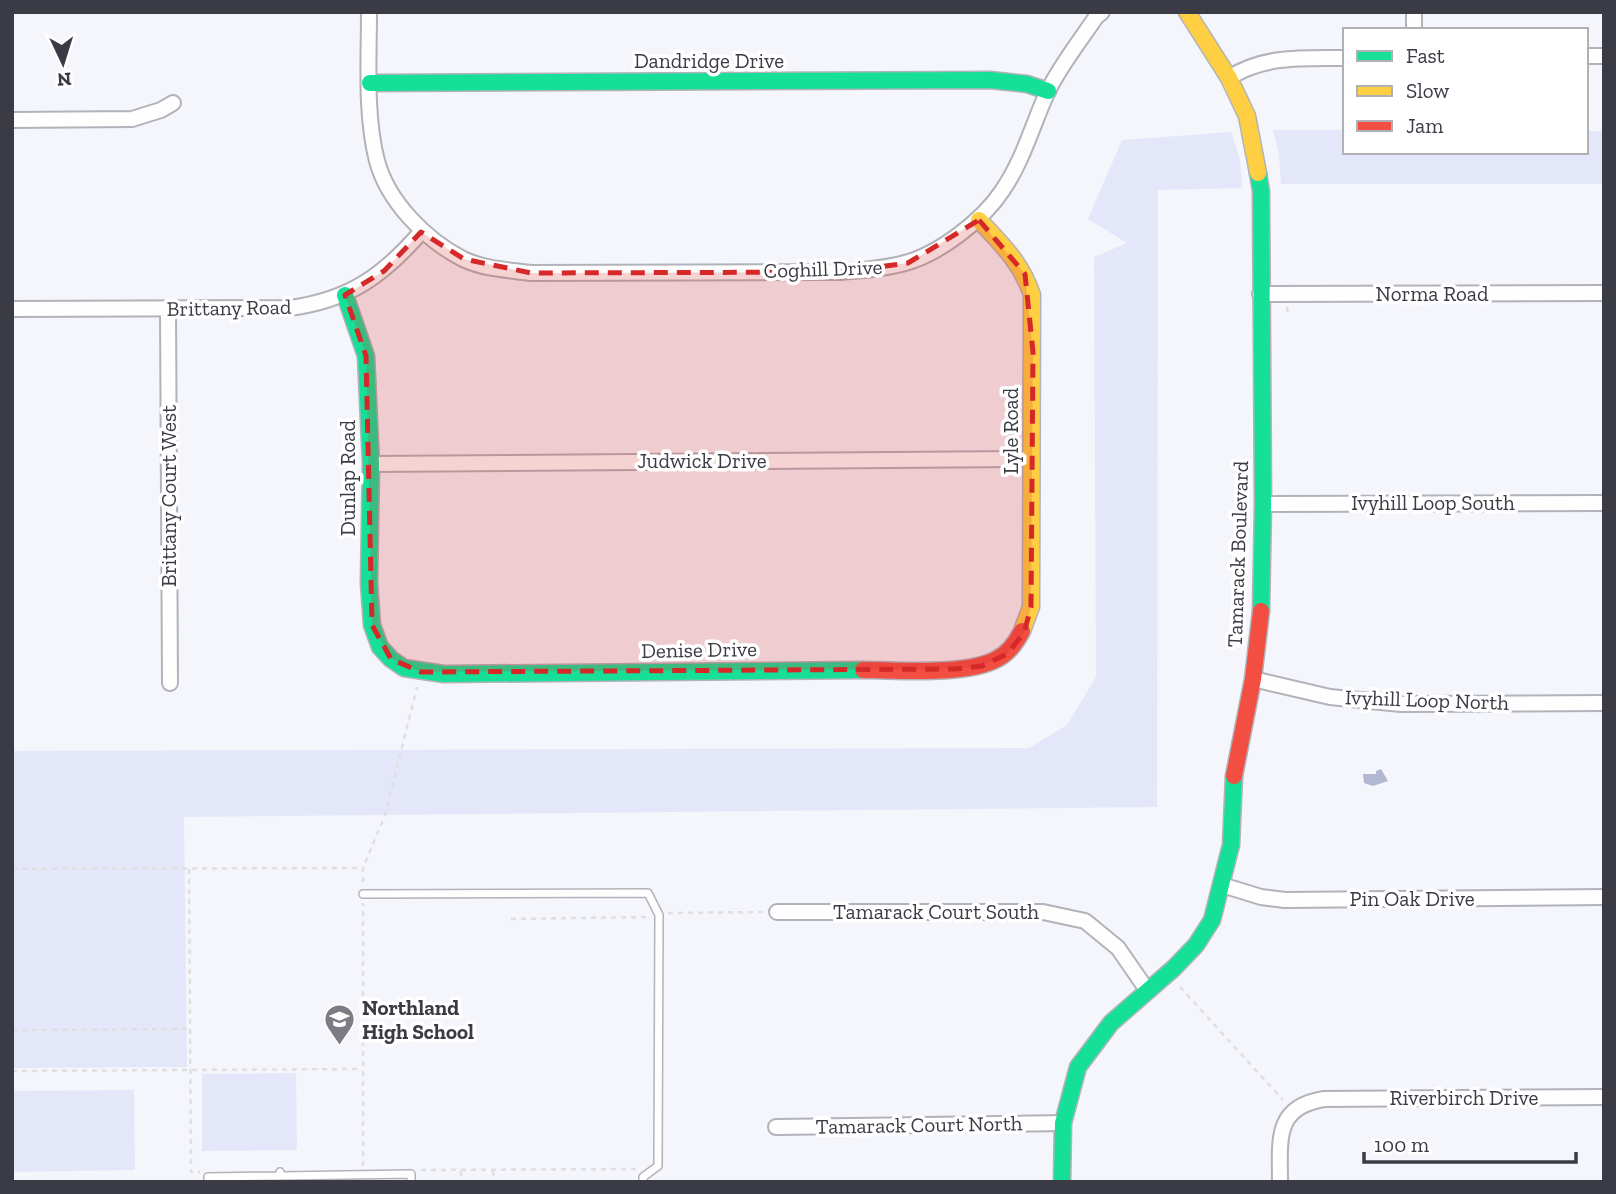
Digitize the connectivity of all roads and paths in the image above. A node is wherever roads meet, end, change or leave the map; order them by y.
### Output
1 (369, 12) edge
2 (1102, 12) edge
3 (1187, 12) edge
4 (1343, 58) edge
5 (1229, 78) junction
6 (370, 83) junction
7 (1048, 92) junction
8 (173, 103) dead end
9 (12, 120) edge
10 (979, 220) junction
11 (421, 232) junction
12 (1604, 293) edge
13 (1260, 294) junction
14 (345, 295) junction
15 (1287, 307) dead end
16 (12, 309) edge
17 (168, 309) junction
18 (1288, 314) dead end
19 (1032, 459) junction
20 (371, 464) junction
21 (1604, 503) edge
22 (1263, 504) junction
23 (1007, 654) joint
24 (391, 659) joint
25 (1253, 679) junction
26 (170, 683) dead end
27 (417, 687) dead end
28 (1604, 703) edge
29 (363, 868) junction
30 (12, 869) edge
31 (188, 869) junction
32 (1222, 885) junction
33 (363, 894) junction
34 (1604, 897) edge
35 (777, 912) joint
36 (659, 915) junction
37 (511, 919) dead end
38 (1180, 987) dead end
39 (1147, 990) junction
40 (190, 1029) junction
41 (12, 1030) edge
42 (363, 1069) junction
43 (190, 1070) junction
44 (12, 1071) edge
45 (1604, 1097) edge
46 (1283, 1100) dead end
47 (1063, 1123) junction
48 (775, 1127) dead end
49 (638, 1168) dead end
50 (411, 1170) dead end
51 (461, 1170) junction
52 (493, 1170) junction
53 (204, 1172) dead end
54 (363, 1175) junction
55 (208, 1182) edge
56 (411, 1182) edge
57 (461, 1182) edge
58 (494, 1182) edge
59 (643, 1182) edge
60 (1062, 1182) edge
61 (1280, 1182) edge

1 - 6 street
2 - 7 street, Coghill Drive
3 - 5 street, Tamarack Boulevard
4 - 5 street
5 - 13 street, Tamarack Boulevard
6 - 7 street, Dandridge Drive
6 - 11 street
7 - 10 street, Coghill Drive
8 - 9 street
10 - 11 street, Coghill Drive
10 - 19 street, Lyle Road
11 - 14 street, Brittany Road
12 - 13 street, Norma Road
13 - 22 street, Tamarack Boulevard
14 - 17 street, Brittany Road
14 - 20 street, Dunlap Road
15 - 18 path
16 - 17 street, Brittany Road
17 - 26 street, Brittany Court West
19 - 20 street, Judwick Drive
19 - 23 street, Lyle Road
20 - 24 street, Dunlap Road
21 - 22 street, Ivyhill Loop South
22 - 25 street, Tamarack Boulevard
23 - 24 street, Denise Drive
25 - 28 street, Ivyhill Loop North
25 - 32 street, Tamarack Boulevard
27 - 29 path
29 - 31 path
29 - 33 path
30 - 31 path
31 - 40 path
32 - 34 street, Pin Oak Drive
32 - 39 street, Tamarack Boulevard
33 - 36 lane
33 - 42 path
35 - 36 path
35 - 39 street, Tamarack Court South
36 - 37 path
36 - 59 lane
38 - 46 path
39 - 47 street, Tamarack Boulevard
40 - 41 path
40 - 43 path
42 - 43 path
42 - 54 path
43 - 44 path
43 - 53 path
45 - 61 street, Riverbirch Drive
47 - 48 street, Tamarack Court North
47 - 60 street, Tamarack Boulevard
49 - 52 path
50 - 51 path
51 - 52 path
51 - 57 path
52 - 58 path
54 - 55 lane
54 - 56 lane

